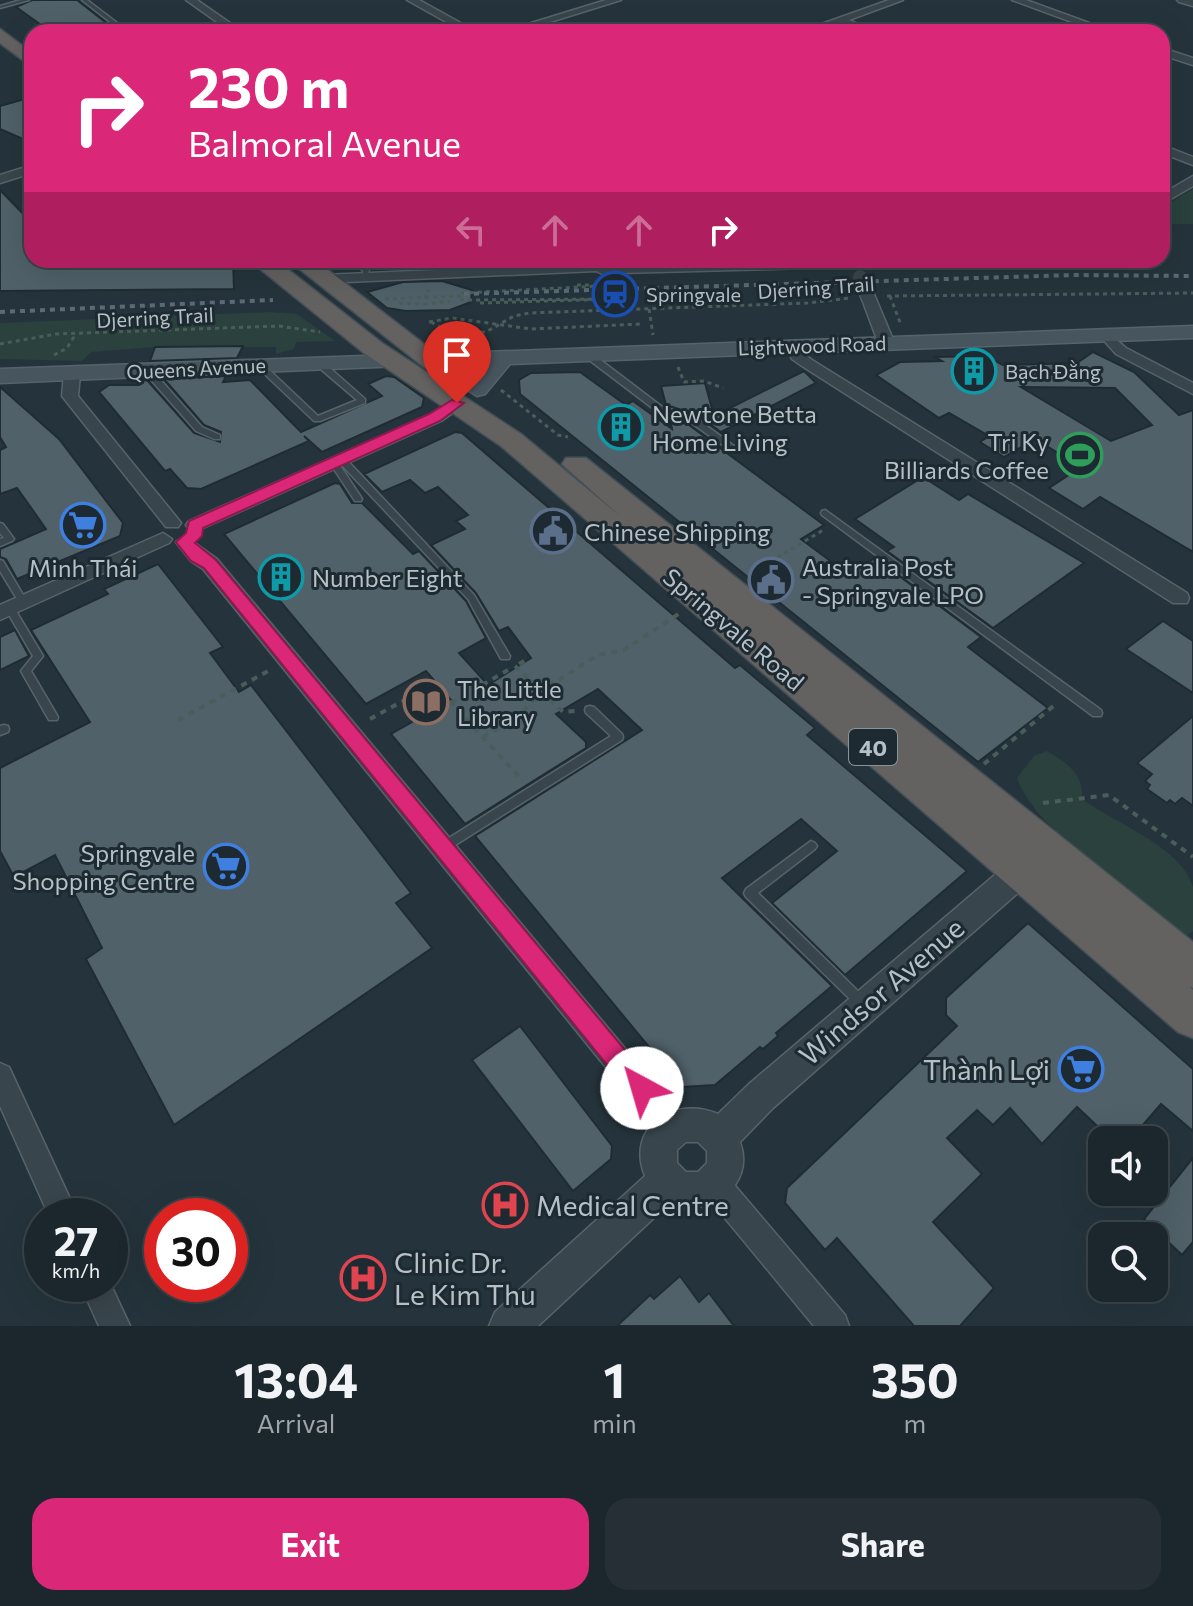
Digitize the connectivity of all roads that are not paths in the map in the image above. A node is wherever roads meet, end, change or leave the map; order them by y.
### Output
1 (27, 0) edge
2 (84, 0) edge
3 (191, 0) edge
4 (412, 0) edge
5 (616, 0) edge
6 (898, 0) edge
7 (1017, 0) edge
8 (1182, 0) edge
9 (1193, 3) edge
10 (4, 11) edge
11 (840, 20) junction
12 (116, 24) edge
13 (226, 24) edge
14 (457, 24) edge
15 (534, 24) edge
16 (828, 24) edge
17 (850, 24) edge
18 (1086, 24) edge
19 (0, 34) edge
20 (1170, 54) edge
21 (24, 55) edge
22 (1193, 62) edge
23 (1170, 152) edge
24 (1193, 161) edge
25 (24, 172) edge
26 (0, 179) edge
27 (1193, 180) edge
28 (1170, 195) edge
29 (271, 268) edge
30 (310, 268) edge
31 (365, 268) edge
32 (465, 268) edge
33 (556, 268) edge
34 (856, 268) edge
35 (472, 273) junction
36 (366, 276) junction
37 (324, 279) junction
38 (1193, 332) edge
39 (1106, 335) junction
40 (886, 342) junction
41 (794, 346) junction
42 (395, 348) junction
43 (587, 354) junction
44 (504, 357) junction
45 (431, 360) junction
46 (319, 363) junction
47 (259, 365) junction
48 (148, 371) junction
49 (72, 374) junction
50 (0, 376) edge
51 (1193, 389) edge
52 (477, 392) junction
53 (217, 437) dead end
54 (730, 446) dead end
55 (338, 462) junction
56 (358, 499) dead end
57 (825, 513) dead end
58 (0, 526) edge
59 (179, 532) junction
60 (0, 543) edge
61 (0, 563) edge
62 (1180, 598) dead end
63 (11, 608) edge
64 (505, 656) road end
65 (590, 710) road end
66 (1097, 713) dead end
67 (53, 717) dead end
68 (445, 846) junction
69 (811, 846) dead end
70 (1033, 860) junction
71 (1193, 968) edge
72 (865, 1005) junction
73 (1193, 1017) edge
74 (0, 1076) edge
75 (673, 1128) junction
76 (719, 1138) junction
77 (668, 1180) junction
78 (715, 1184) junction
79 (56, 1198) edge
80 (104, 1302) edge
81 (115, 1326) edge
82 (509, 1326) edge
83 (834, 1326) edge

1 - 10 lane
2 - 12 lane
3 - 13 street
4 - 14 street
5 - 15 street
6 - 11 street
7 - 18 street
8 - 9 street
11 - 16 street
11 - 17 street
19 - 21 highway
20 - 22 street
23 - 24 street
25 - 26 street
27 - 28 street
29 - 42 highway, Springvale Road / 40
30 - 37 highway, Springvale Road / 40
31 - 36 lane
32 - 35 lane
33 - 35 street
34 - 40 street, bridge
35 - 36 street
36 - 37 street
37 - 42 highway, Springvale Road / 40
38 - 39 main road, Lightwood Road
39 - 40 main road, Lightwood Road
39 - 51 street
40 - 41 main road, Lightwood Road
41 - 43 main road, Lightwood Road
41 - 62 street
42 - 45 highway
42 - 46 main road, Queens Avenue
42 - 52 highway, Springvale Road / 40
43 - 44 main road, Lightwood Road
43 - 54 lane
44 - 45 main road, Lightwood Road
44 - 52 main road
45 - 52 highway, Springvale Road / 40
46 - 47 main road, Queens Avenue
46 - 47 lane
47 - 48 main road, Queens Avenue
48 - 49 main road, Queens Avenue
48 - 53 lane
49 - 50 main road, Queens Avenue
49 - 59 street
52 - 55 street
52 - 70 highway, Springvale Road / 40
55 - 56 lane
55 - 59 street
55 - 64 lane
57 - 66 lane
58 - 60 lane
59 - 63 street
59 - 68 street
61 - 63 lane
63 - 67 lane
65 - 68 lane
68 - 75 street
69 - 72 lane
70 - 71 highway, Springvale Road / 40
70 - 72 street, Windsor Avenue
70 - 73 highway, Springvale Road / 40
72 - 76 street, Windsor Avenue
74 - 79 street
75 - 76 street
75 - 77 street
76 - 78 street
77 - 78 street
77 - 82 street
78 - 83 street
80 - 81 street

